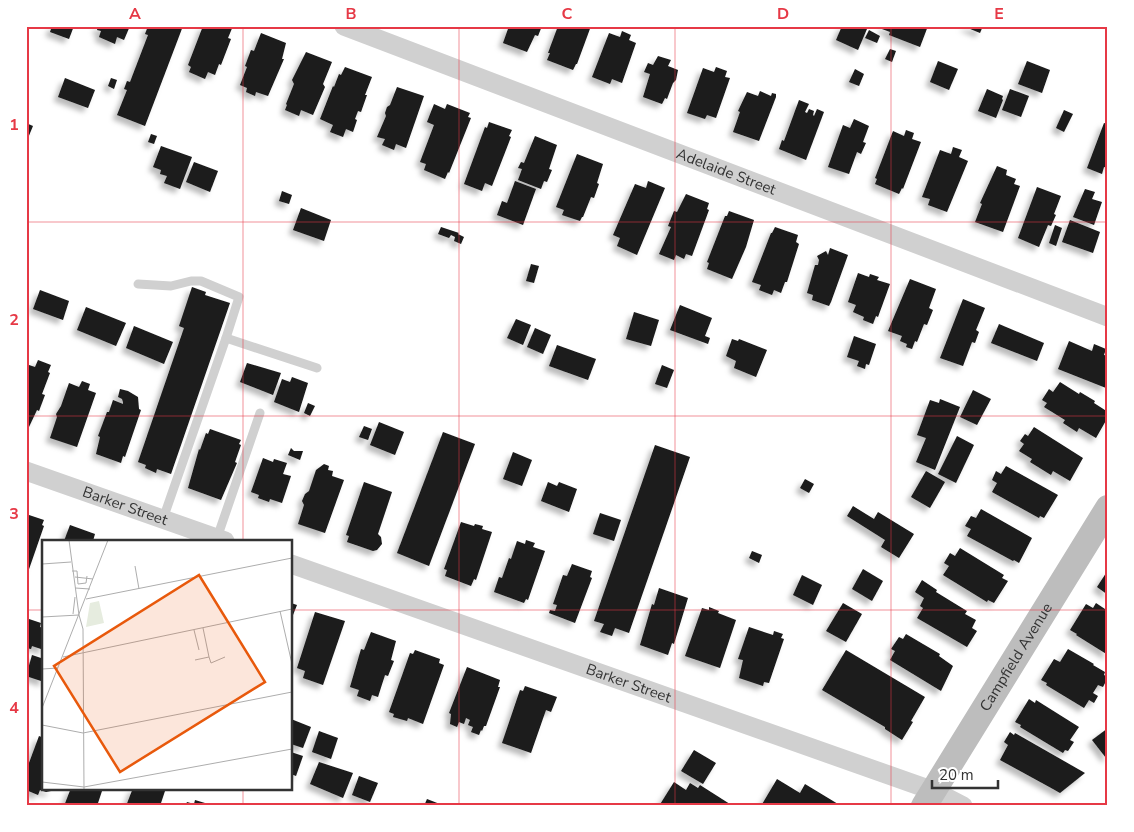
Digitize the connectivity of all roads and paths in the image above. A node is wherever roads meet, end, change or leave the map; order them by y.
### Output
1 (344, 26) edge
2 (138, 284) dead end
3 (1108, 317) edge
4 (226, 338) junction
5 (317, 368) dead end
6 (260, 413) dead end
7 (26, 471) edge
8 (1108, 508) edge
9 (163, 519) junction
10 (221, 539) edge
11 (292, 564) edge
12 (929, 798) edge
13 (963, 806) edge

1 - 3 street, Adelaide Street
2 - 4 lane
4 - 5 lane
4 - 9 lane
6 - 10 lane
7 - 9 street, Barker Street
8 - 12 street, Campfield Avenue
9 - 10 street, Barker Street
11 - 12 street, Barker Street
12 - 13 street, Barker Street

